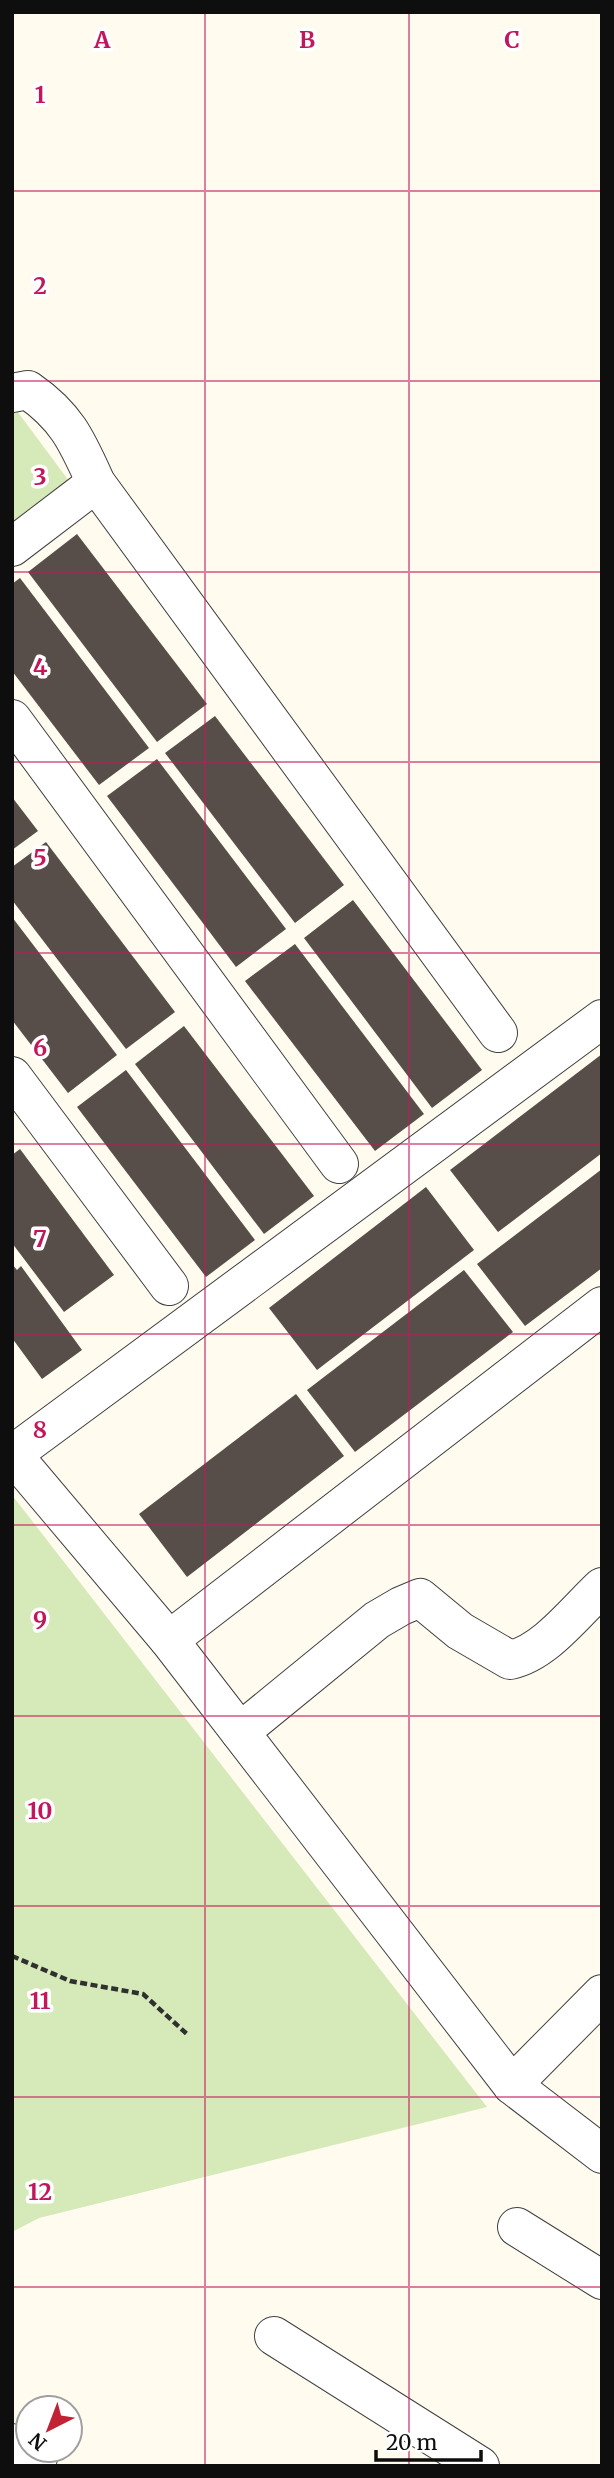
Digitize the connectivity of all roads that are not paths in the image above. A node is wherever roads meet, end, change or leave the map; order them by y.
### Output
1 (14, 390) edge
2 (96, 483) junction
3 (12, 547) edge
4 (12, 719) edge
5 (602, 1019) edge
6 (498, 1033) dead end
7 (12, 1076) edge
8 (339, 1164) dead end
9 (169, 1286) dead end
10 (602, 1306) edge
11 (13, 1454) edge
12 (602, 1587) edge
13 (169, 1640) junction
14 (240, 1732) junction
15 (602, 1994) edge
16 (512, 2085) junction
17 (602, 2154) edge
18 (517, 2227) dead end
19 (602, 2280) edge
20 (274, 2336) dead end
21 (480, 2466) edge

1 - 2 street
2 - 3 street
2 - 6 street
4 - 8 street
5 - 11 street
7 - 9 street
10 - 13 street
11 - 13 street
12 - 14 street
13 - 14 street
14 - 16 street
15 - 16 street
16 - 17 street
18 - 19 street
20 - 21 street

